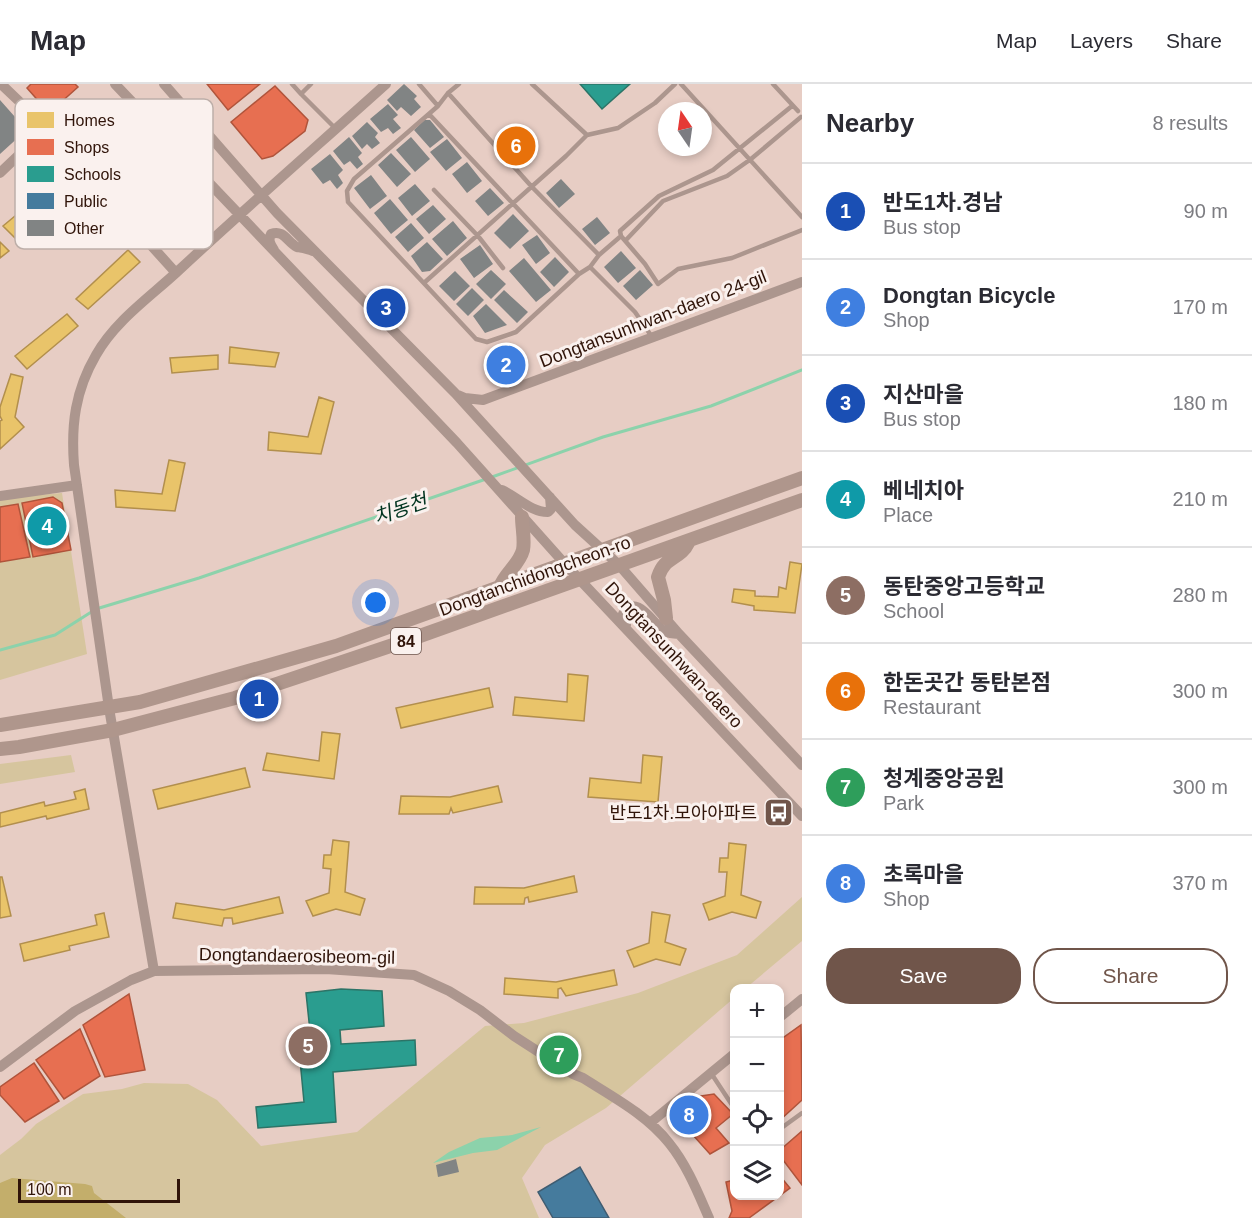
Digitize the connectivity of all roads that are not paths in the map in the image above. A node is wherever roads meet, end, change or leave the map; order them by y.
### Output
1 (1, 84) edge
2 (115, 84) edge
3 (164, 84) edge
4 (292, 84) edge
5 (311, 84) edge
6 (386, 84) edge
7 (419, 84) edge
8 (459, 84) edge
9 (532, 84) edge
10 (675, 84) edge
11 (681, 84) edge
12 (773, 84) edge
13 (448, 93) junction
14 (301, 94) junction
15 (17, 99) edge
16 (129, 99) edge
17 (178, 99) edge
18 (438, 106) junction
19 (792, 106) junction
20 (800, 109) edge
21 (429, 114) junction
22 (802, 117) edge
23 (336, 129) junction
24 (587, 135) junction
25 (213, 138) edge
26 (740, 149) junction
27 (15, 159) edge
28 (751, 159) junction
29 (0, 173) edge
30 (213, 187) edge
31 (532, 187) junction
32 (435, 190) dead end
33 (261, 195) junction
34 (513, 204) junction
35 (239, 214) junction
36 (802, 217) edge
37 (802, 230) edge
38 (478, 236) junction
39 (213, 238) edge
40 (624, 238) junction
41 (154, 249) edge
42 (202, 249) edge
43 (316, 252) junction
44 (599, 255) junction
45 (281, 260) junction
46 (590, 267) junction
47 (503, 268) dead end
48 (176, 273) junction
49 (579, 274) junction
50 (425, 282) junction
51 (802, 282) edge
52 (652, 337) junction
53 (454, 393) junction
54 (483, 400) junction
55 (488, 428) junction
56 (802, 478) edge
57 (77, 485) junction
58 (496, 487) junction
59 (0, 496) edge
60 (553, 500) junction
61 (802, 500) edge
62 (522, 517) junction
63 (690, 540) junction
64 (603, 550) junction
65 (565, 564) junction
66 (619, 565) junction
67 (581, 579) junction
68 (500, 587) junction
69 (666, 618) junction
70 (629, 630) junction
71 (679, 634) junction
72 (109, 708) junction
73 (0, 725) edge
74 (113, 730) junction
75 (0, 749) edge
76 (802, 765) edge
77 (802, 816) edge
78 (154, 971) junction
79 (802, 999) edge
80 (784, 1014) edge
81 (730, 1058) edge
82 (0, 1067) edge
83 (711, 1073) junction
84 (730, 1101) edge
85 (802, 1113) edge
86 (650, 1123) junction
87 (784, 1126) edge
88 (709, 1218) edge

1 - 15 street
2 - 16 street
3 - 17 street
4 - 14 lane
5 - 14 lane
6 - 23 street
7 - 18 lane
8 - 13 lane
9 - 24 lane
10 - 24 lane
11 - 26 lane
12 - 19 lane
13 - 18 lane
13 - 31 lane
14 - 23 lane
18 - 21 lane
19 - 20 lane
19 - 26 lane
20 - 22 lane
21 - 34 lane
21 - 50 lane
22 - 28 lane
23 - 33 street
24 - 31 lane
25 - 33 street
26 - 28 lane
26 - 40 lane
27 - 29 street
28 - 36 lane
28 - 40 lane
30 - 35 street
31 - 34 lane
31 - 44 lane
32 - 38 lane
33 - 35 street
33 - 43 street
34 - 38 lane
34 - 49 lane
35 - 39 street
35 - 45 street
37 - 40 lane
38 - 47 lane
38 - 50 lane
40 - 44 lane
41 - 48 street
42 - 48 street
43 - 45 street
43 - 53 street
44 - 46 lane
45 - 58 street, Dongtansunhwan-daero
46 - 49 lane
46 - 52 lane
48 - 57 street
49 - 50 lane
51 - 52 street, Dongtansunhwan-daero 24-gil
52 - 54 street, Dongtansunhwan-daero 24-gil
53 - 54 street
53 - 55 street
54 - 55 street
55 - 60 street, Dongtansunhwan-daero
56 - 64 main road, Dongtanchidongcheon-ro / 84
57 - 59 street
57 - 72 street
58 - 60 street
58 - 62 street, Dongtansunhwan-daero
60 - 64 street, Dongtansunhwan-daero
61 - 63 main road, Dongtanchidongcheon-ro / 84
62 - 65 street, Dongtansunhwan-daero
62 - 68 main road
63 - 66 main road, Dongtanchidongcheon-ro / 84
63 - 69 main road
64 - 65 main road, Dongtanchidongcheon-ro / 84
64 - 66 street, Dongtansunhwan-daero
65 - 67 street, Dongtansunhwan-daero
65 - 68 main road, Dongtanchidongcheon-ro / 84
66 - 67 main road, Dongtanchidongcheon-ro / 84
66 - 69 street, Dongtansunhwan-daero
67 - 70 street, Dongtansunhwan-daero
67 - 74 main road, Dongtanchidongcheon-ro / 84
68 - 72 main road, Dongtanchidongcheon-ro / 84
69 - 71 street, Dongtansunhwan-daero
70 - 71 street
70 - 77 street, Dongtansunhwan-daero
71 - 76 street, Dongtansunhwan-daero
72 - 73 main road, Dongtanchidongcheon-ro / 84
72 - 74 street
74 - 75 main road, Dongtanchidongcheon-ro / 84
74 - 78 street
78 - 82 street, Dongtandaerosibeom-gil
78 - 86 street, Dongtandaerosibeom-gil
79 - 80 street
81 - 83 street
83 - 84 lane
83 - 86 street
85 - 87 lane
86 - 88 street, Dongtandaerosibeom-gil

